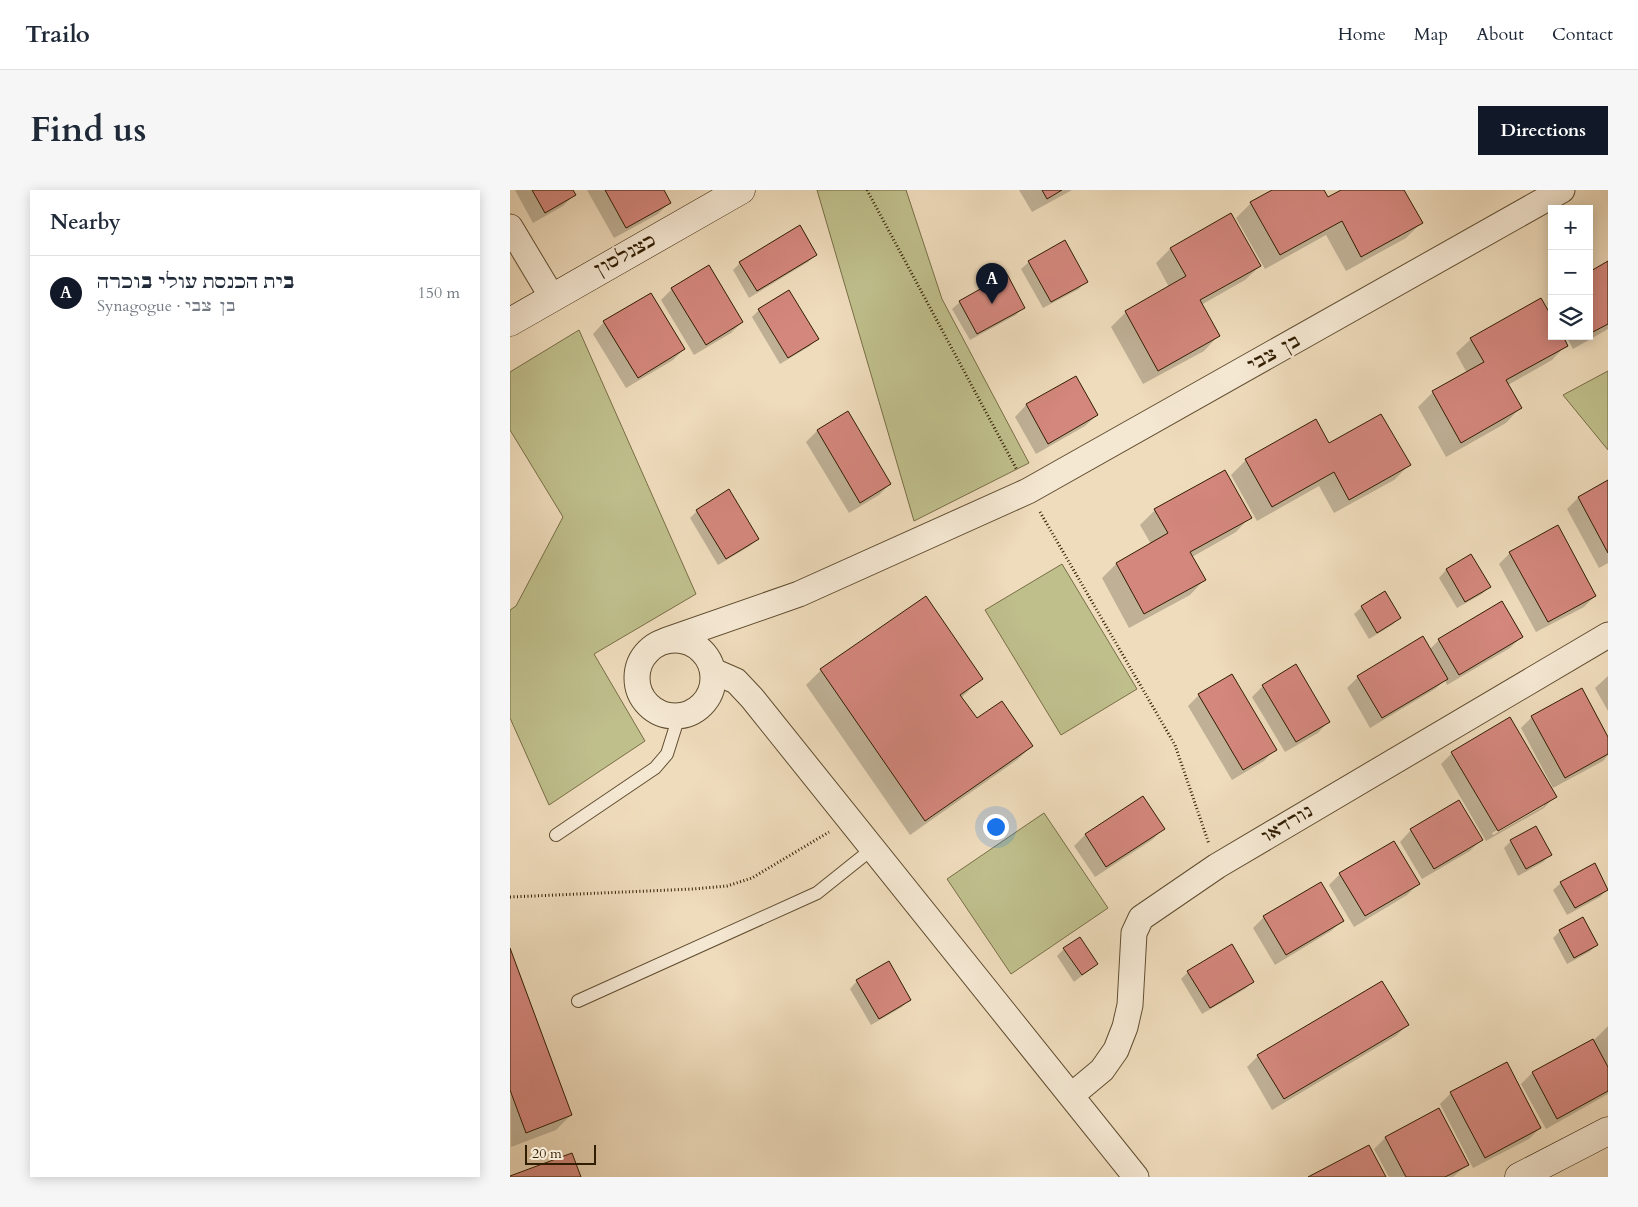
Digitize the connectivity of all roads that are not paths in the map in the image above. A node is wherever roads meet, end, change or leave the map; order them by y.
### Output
1 (741, 190) edge
2 (1562, 190) edge
3 (510, 227) edge
4 (552, 296) junction
5 (510, 322) edge
6 (744, 613) junction
7 (1608, 635) edge
8 (667, 640) junction
9 (711, 665) junction
10 (679, 716) junction
11 (556, 835) dead end
12 (872, 849) junction
13 (578, 1001) dead end
14 (1072, 1095) junction
15 (1608, 1131) edge
16 (1136, 1177) edge
17 (1519, 1177) edge

1 - 4 street, כצנלסון
2 - 6 street, בן צבי
3 - 4 street
4 - 5 street, כצנלסון
6 - 8 street, בן צבי
6 - 9 street
7 - 14 street, נורדאו
8 - 9 street
8 - 10 street
9 - 10 street
9 - 12 street
10 - 11 lane
12 - 13 lane
12 - 14 street
14 - 16 street
15 - 17 street

